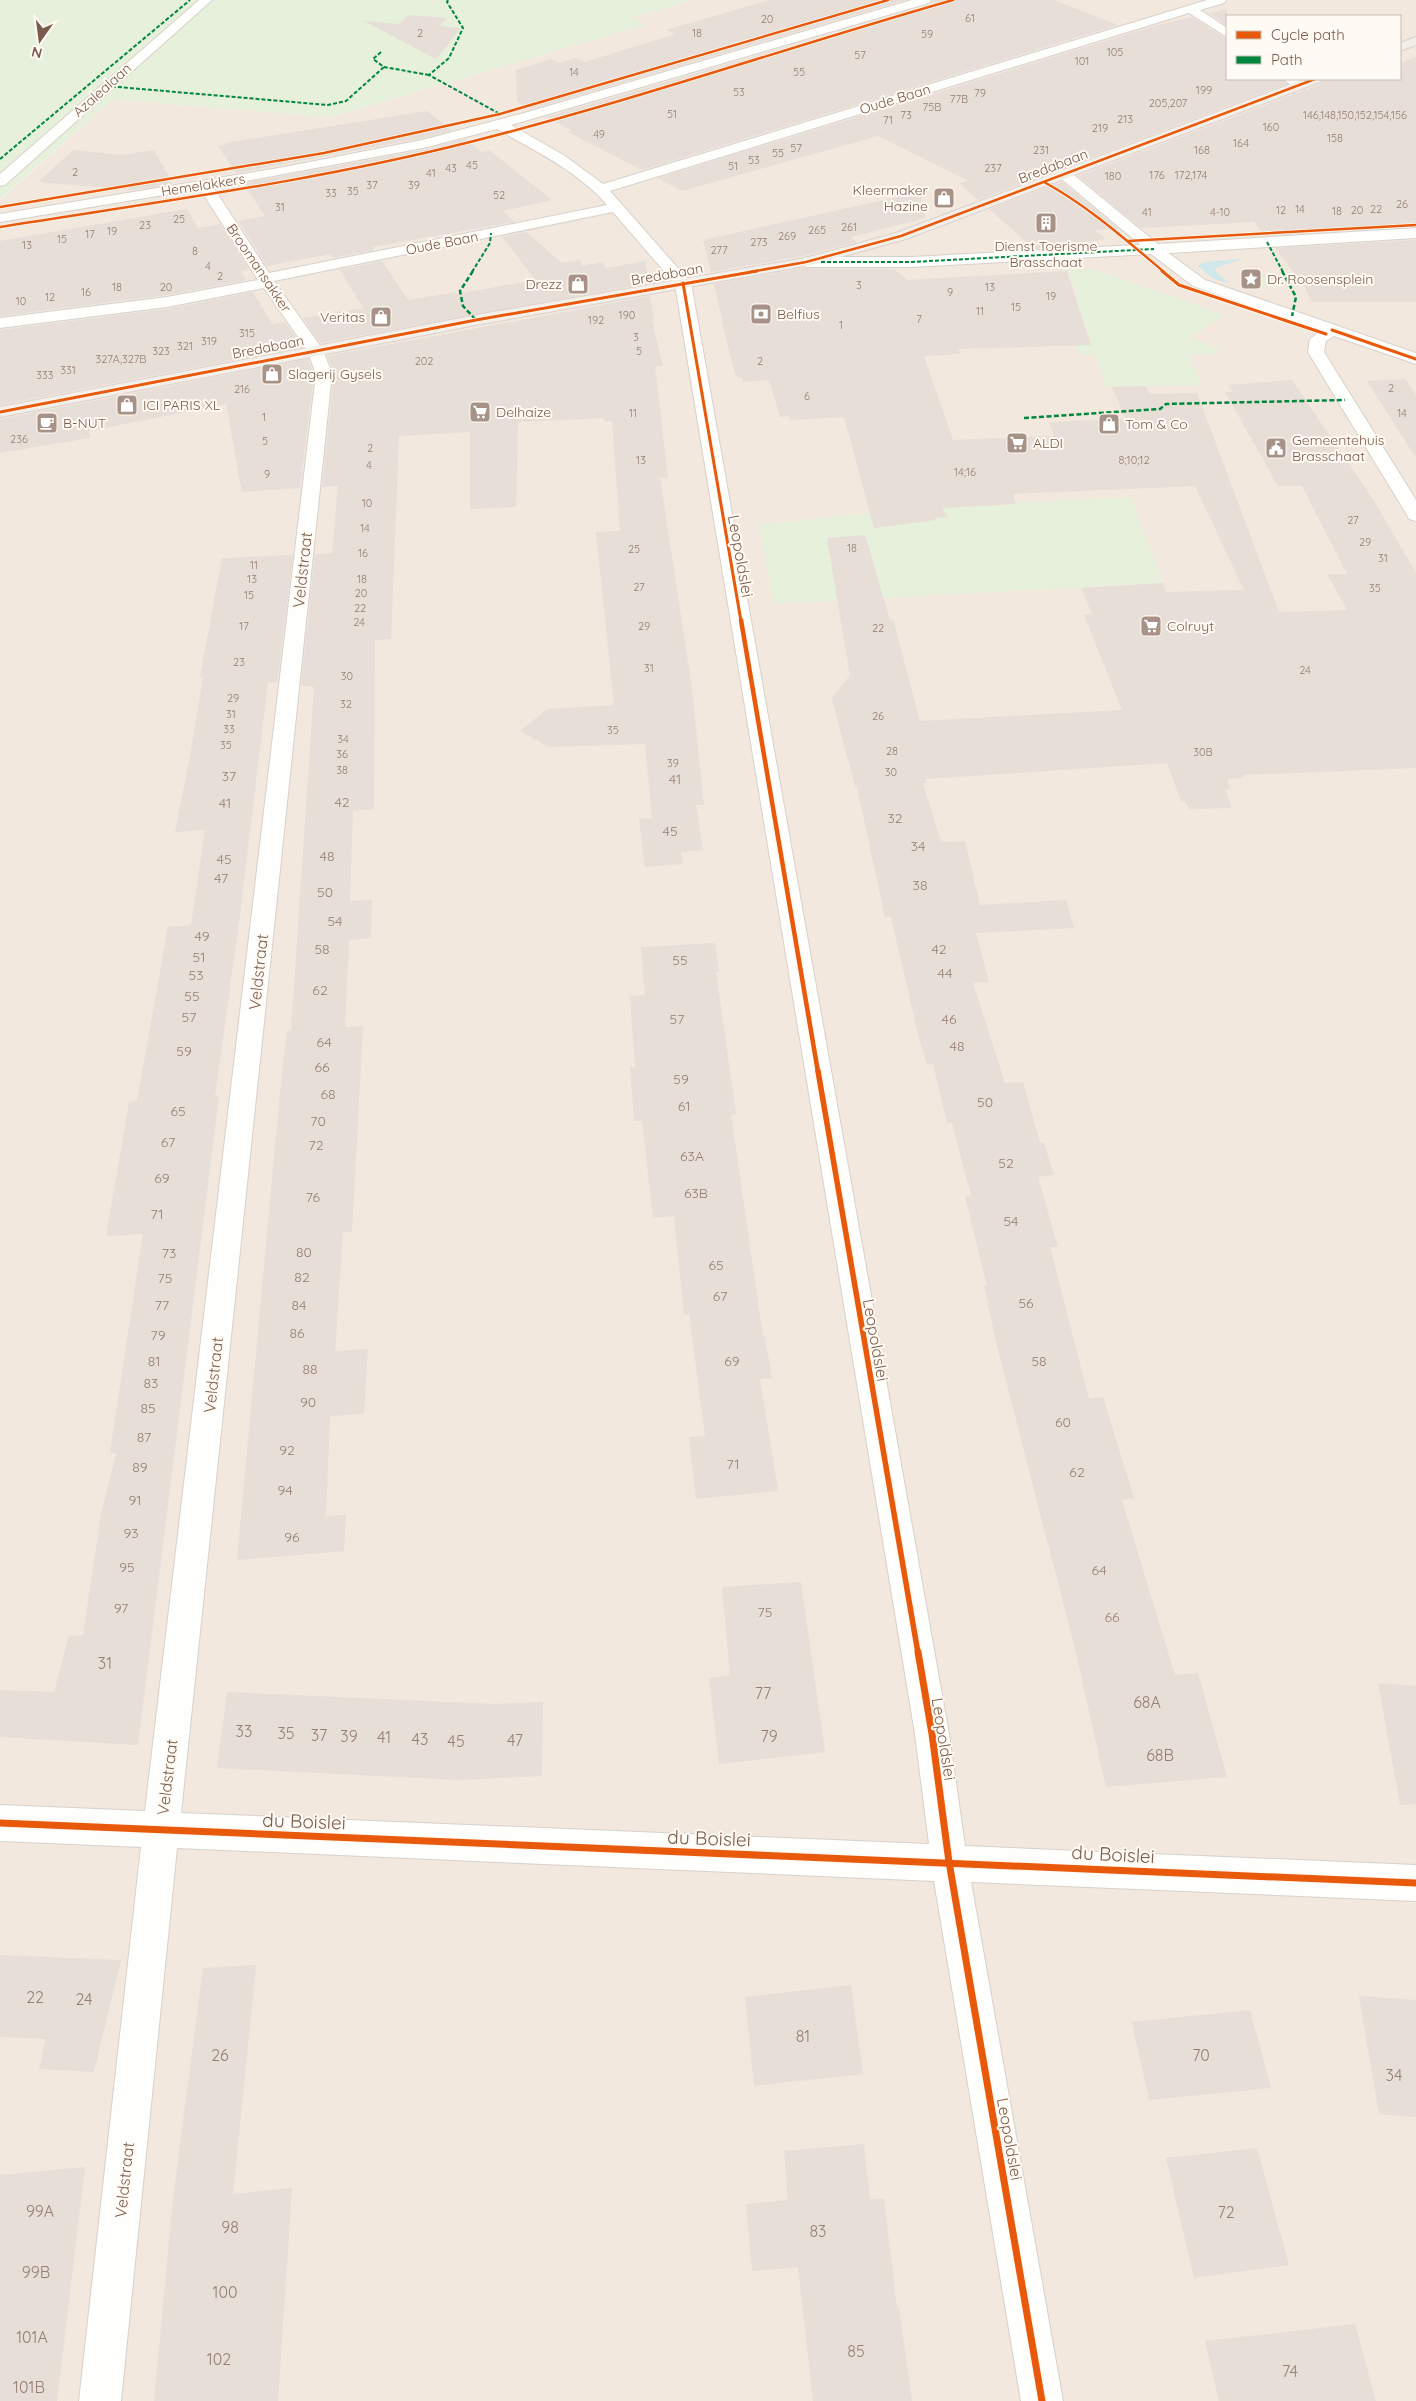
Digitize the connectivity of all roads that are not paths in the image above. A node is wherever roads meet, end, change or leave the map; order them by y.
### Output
1 (206, 0) edge
2 (925, 0) edge
3 (1220, 0) edge
4 (1190, 9) junction
5 (1226, 33) edge
6 (1416, 41) edge
7 (1401, 47) edge
8 (1308, 80) edge
9 (1294, 82) edge
10 (499, 124) junction
11 (1064, 174) junction
12 (0, 182) edge
13 (204, 184) junction
14 (601, 189) junction
15 (617, 207) junction
16 (0, 218) edge
17 (1416, 233) edge
18 (1154, 249) junction
19 (806, 262) junction
20 (267, 280) junction
21 (682, 283) junction
22 (0, 323) edge
23 (1332, 330) junction
24 (315, 350) junction
25 (1416, 359) edge
26 (0, 412) edge
27 (1416, 515) edge
28 (0, 1822) edge
29 (161, 1830) junction
30 (949, 1862) junction
31 (1416, 1883) edge
32 (100, 2401) edge
33 (1042, 2401) edge

1 - 12 street, Azalealaan
2 - 10 street, Hemelakkers
3 - 4 street, Oude Baan
4 - 5 street
4 - 14 street, Oude Baan
6 - 7 main road
8 - 9 main road, Bredabaan
9 - 11 main road, Bredabaan
10 - 13 street, Hemelakkers
10 - 14 street
11 - 18 street
11 - 19 main road, Bredabaan
13 - 16 street, Hemelakkers
13 - 20 street, Broomansakker
14 - 15 street
15 - 20 street, Oude Baan
15 - 21 street
17 - 18 street
18 - 19 street
18 - 23 street
19 - 21 main road, Bredabaan
20 - 22 street, Oude Baan
20 - 24 street, Broomansakker
21 - 24 main road, Bredabaan
21 - 30 street, Leopoldslei
23 - 25 street
23 - 27 street
24 - 26 main road, Bredabaan
24 - 29 street, Veldstraat
28 - 29 street, du Boislei
29 - 30 street, du Boislei
29 - 32 street, Veldstraat
30 - 31 street, du Boislei
30 - 33 street, Leopoldslei

